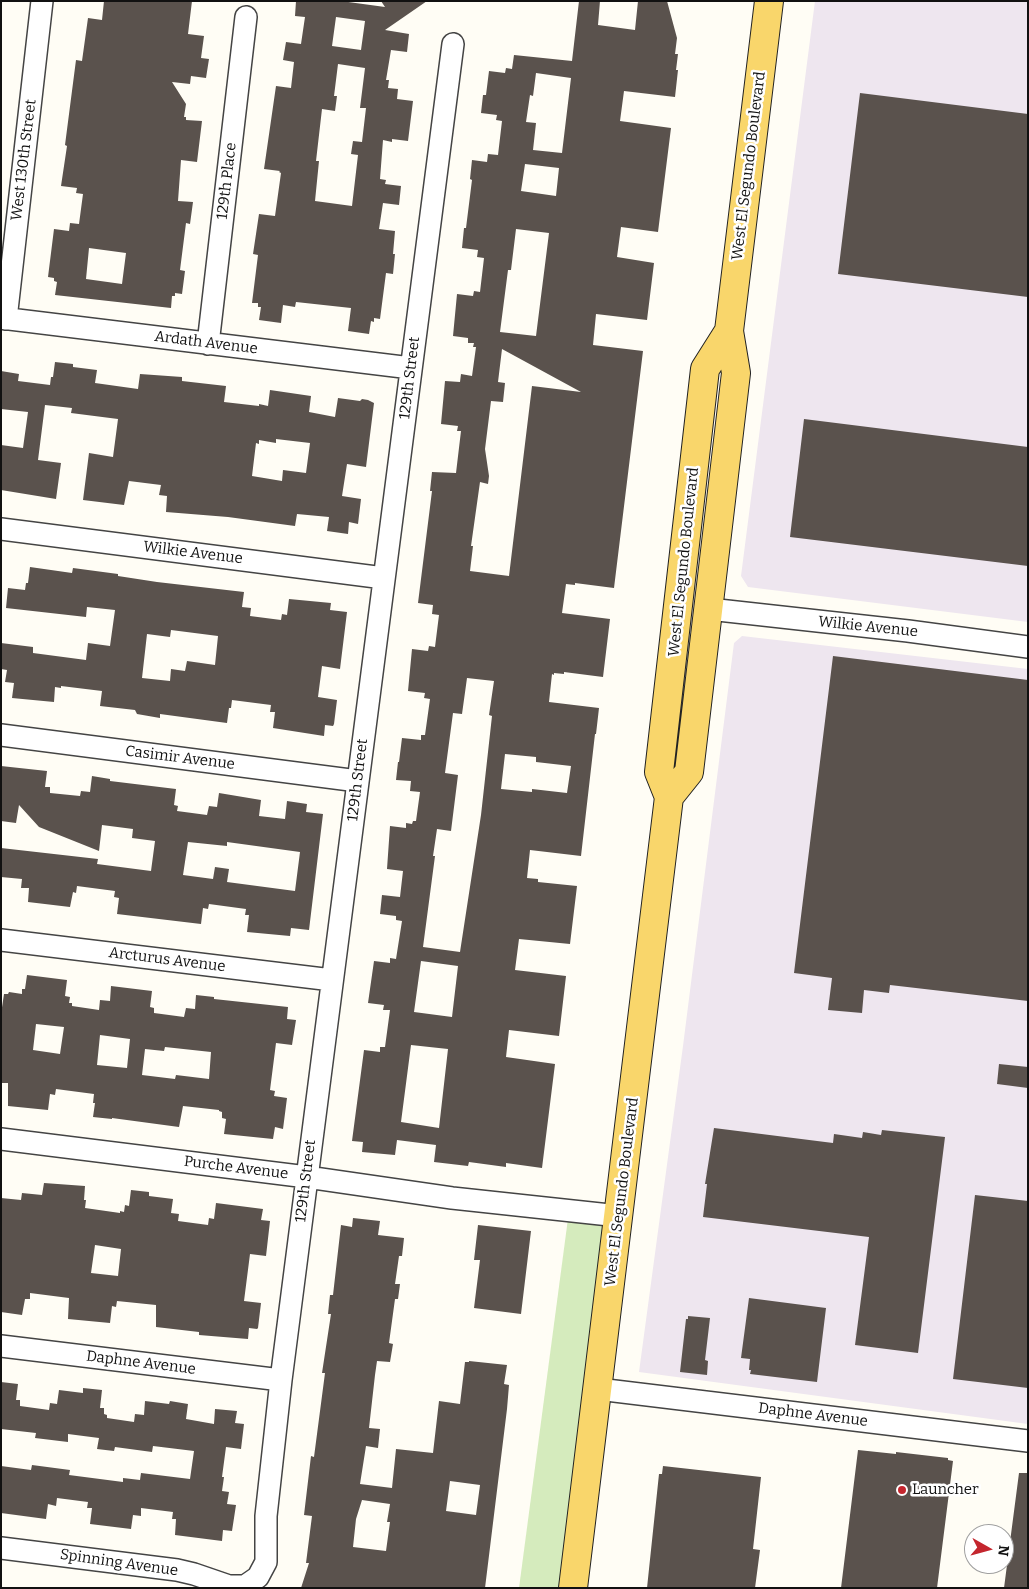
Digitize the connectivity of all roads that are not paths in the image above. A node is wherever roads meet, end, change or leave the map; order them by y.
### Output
1 (42, 1) edge
2 (769, 1) edge
3 (246, 18) dead end
4 (453, 44) dead end
5 (3, 319) edge
6 (729, 331) junction
7 (208, 344) junction
8 (411, 368) junction
9 (1, 529) edge
10 (384, 578) junction
11 (709, 609) junction
12 (1028, 647) edge
13 (1, 735) edge
14 (358, 781) junction
15 (669, 797) junction
16 (1, 940) edge
17 (332, 980) junction
18 (1, 1139) edge
19 (307, 1177) junction
20 (619, 1216) junction
21 (1, 1346) edge
22 (281, 1380) junction
23 (598, 1389) junction
24 (1028, 1441) edge
25 (266, 1516) joint
26 (1, 1548) edge
27 (574, 1588) edge

1 - 5 street, West 130th Street
2 - 6 main road, West El Segundo Boulevard
3 - 7 street, 129th Place
4 - 8 street, 129th Street
5 - 7 street, Ardath Avenue
6 - 11 main road
6 - 15 main road, West El Segundo Boulevard
7 - 8 street, Ardath Avenue
8 - 10 street, 129th Street
9 - 10 street, Wilkie Avenue
10 - 14 street, 129th Street
11 - 12 street, Wilkie Avenue
11 - 15 main road, West El Segundo Boulevard
13 - 14 street, Casimir Avenue
14 - 17 street, 129th Street
15 - 20 main road, West El Segundo Boulevard
16 - 17 street, Arcturus Avenue
17 - 19 street, 129th Street
18 - 19 street, Purche Avenue
19 - 20 street, Purche Avenue
19 - 22 street, 129th Street
20 - 23 main road, West El Segundo Boulevard
21 - 22 street, Daphne Avenue
22 - 25 street, 129th Street
23 - 24 street, Daphne Avenue
23 - 27 main road, West El Segundo Boulevard
25 - 26 street, Spinning Avenue

